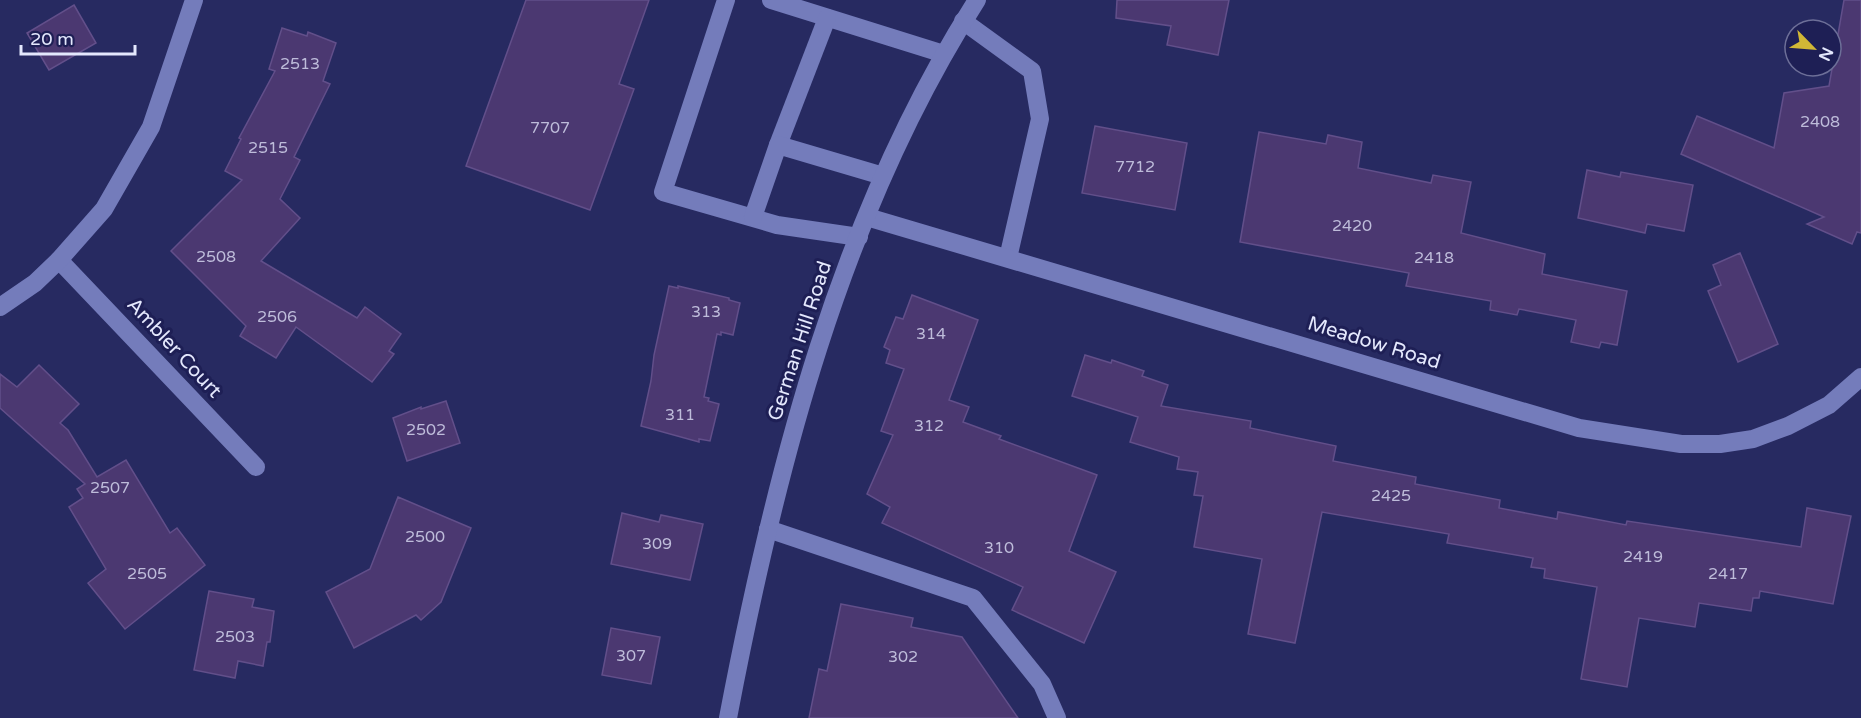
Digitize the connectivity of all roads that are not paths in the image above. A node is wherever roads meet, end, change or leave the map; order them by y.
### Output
1 (194, 0) edge
2 (726, 0) edge
3 (771, 0) edge
4 (977, 0) edge
5 (827, 18) junction
6 (963, 21) junction
7 (944, 54) junction
8 (778, 145) junction
9 (883, 176) junction
10 (867, 217) junction
11 (753, 218) junction
12 (859, 237) junction
13 (1008, 258) junction
14 (59, 260) junction
15 (0, 307) edge
16 (1861, 377) edge
17 (256, 467) dead end
18 (768, 529) junction
19 (728, 718) edge
20 (1057, 718) edge

1 - 14 street
2 - 11 street
3 - 5 street
4 - 6 street, German Hill Road
5 - 7 street
5 - 8 street
6 - 7 street, German Hill Road
6 - 13 street
7 - 9 street, German Hill Road
8 - 9 street
8 - 11 street
9 - 10 street, German Hill Road
10 - 12 street, German Hill Road
10 - 13 street, Meadow Road
11 - 12 street
12 - 18 street, German Hill Road
13 - 16 street, Meadow Road
14 - 15 street
14 - 17 street, Ambler Court
18 - 19 street, German Hill Road
18 - 20 street

